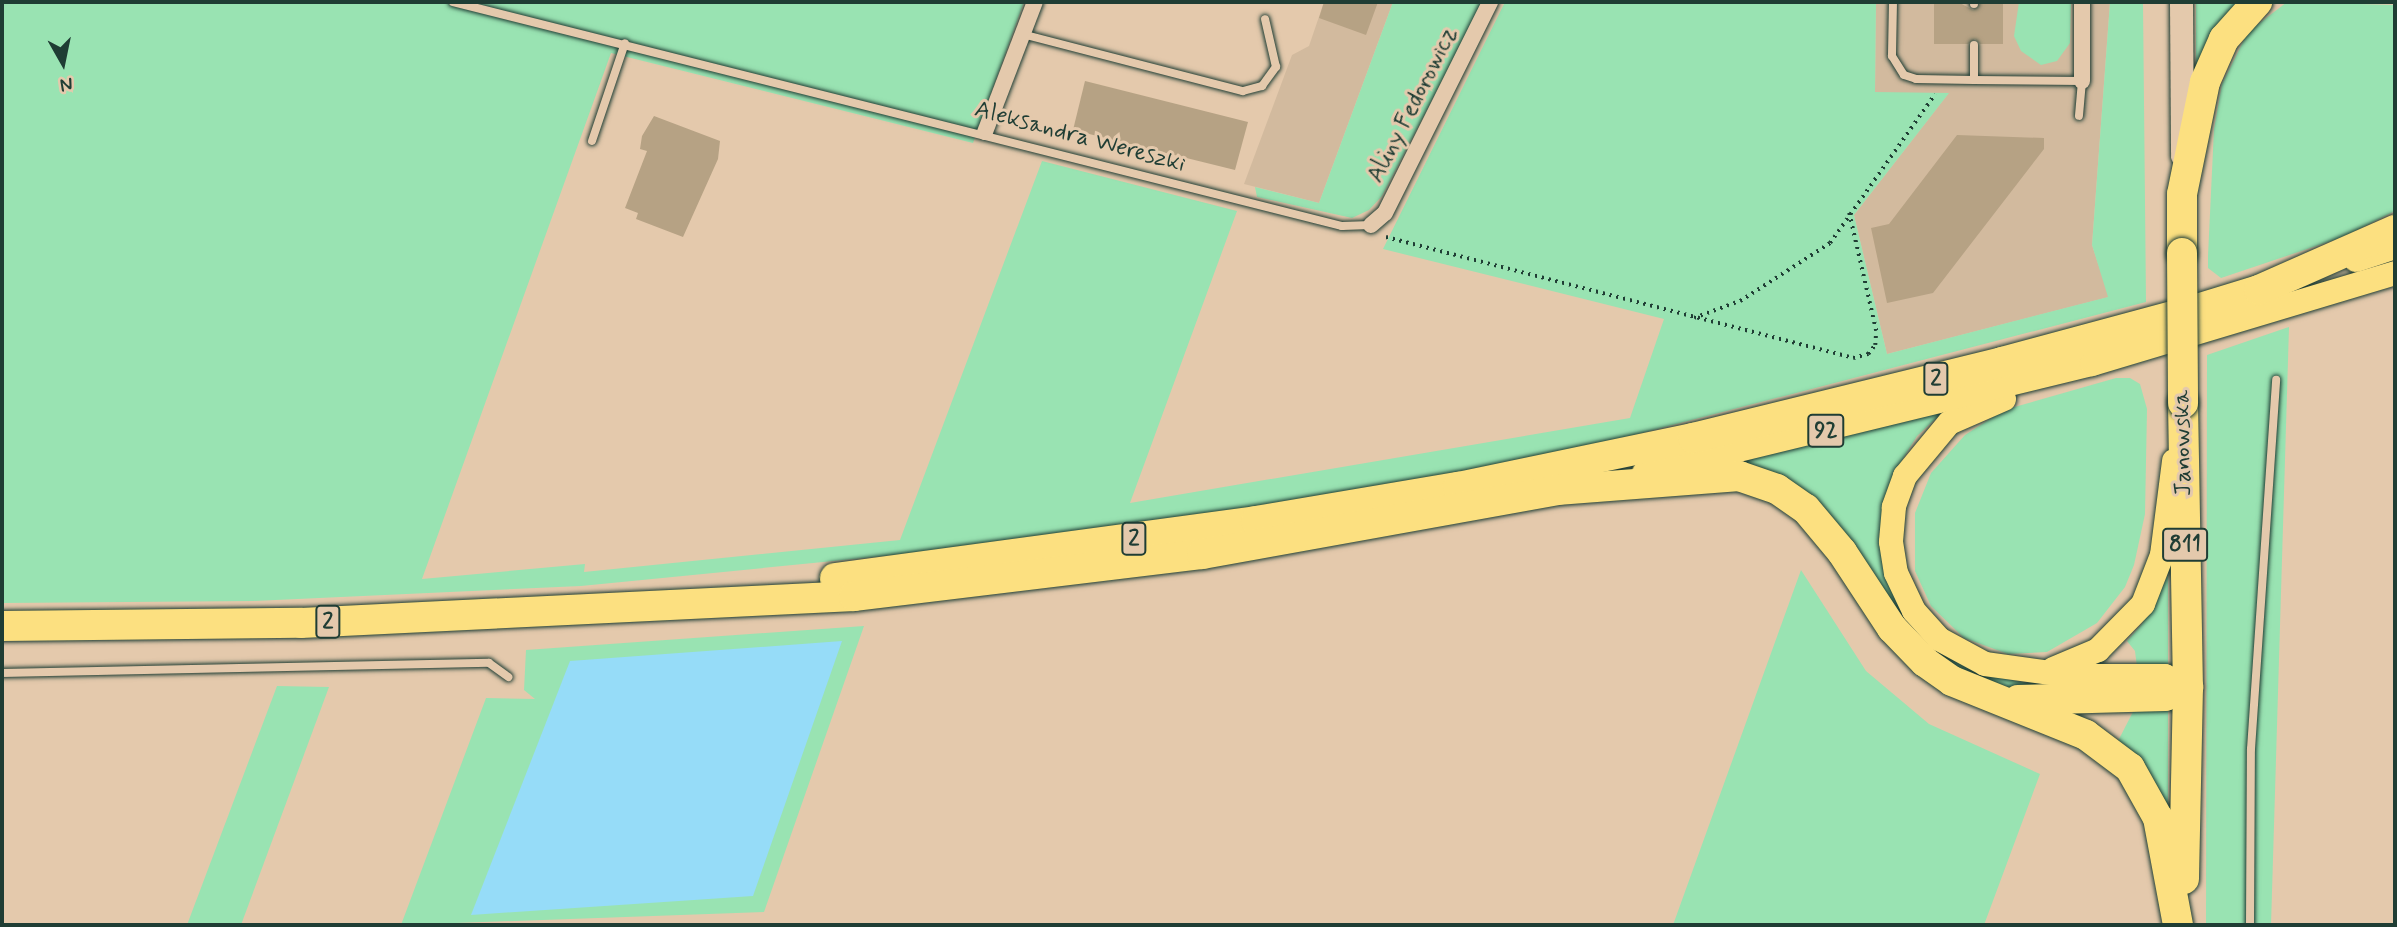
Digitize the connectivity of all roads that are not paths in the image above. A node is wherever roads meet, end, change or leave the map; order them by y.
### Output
1 (453, 2) edge
2 (1035, 2) edge
3 (1490, 2) edge
4 (1893, 2) edge
5 (2082, 2) edge
6 (2180, 2) edge
7 (2257, 2) edge
8 (1265, 19) dead end
9 (1022, 34) junction
10 (625, 43) junction
11 (1974, 45) dead end
12 (1973, 80) junction
13 (2082, 82) junction
14 (2079, 116) dead end
15 (985, 132) junction
16 (592, 141) dead end
17 (2182, 194) junction
18 (1371, 225) joint
19 (2395, 230) edge
20 (2395, 247) edge
21 (2395, 273) edge
22 (2259, 290) junction
23 (2092, 364) junction
24 (2276, 380) dead end
25 (2183, 402) junction
26 (1558, 490) junction
27 (654, 604) junction
28 (2, 626) edge
29 (2, 673) edge
30 (2039, 673) junction
31 (508, 677) dead end
32 (2188, 687) junction
33 (2007, 701) junction
34 (2180, 925) edge
35 (2249, 925) edge

1 - 10 lane, Aleksandra Wereszki
2 - 9 street
3 - 18 street, Aliny Fedorowicz
4 - 12 lane
5 - 13 street
6 - 17 main road, Janowska / 811
7 - 17 highway
8 - 9 lane
9 - 15 street
10 - 15 lane, Aleksandra Wereszki
10 - 16 lane
11 - 12 lane
12 - 13 lane
13 - 14 lane
15 - 18 lane, Aleksandra Wereszki
17 - 25 highway, Janowska / 811, bridge
19 - 22 highway
20 - 22 main road
21 - 23 main road, 92
22 - 27 highway, 2
23 - 26 main road, 92
23 - 30 main road
24 - 35 lane
25 - 30 main road
25 - 32 highway, Janowska / 811
26 - 27 highway, 2
26 - 33 highway
27 - 28 highway, 2
29 - 31 lane
30 - 32 main road
32 - 33 highway
32 - 34 highway, Janowska / 811
33 - 34 highway

